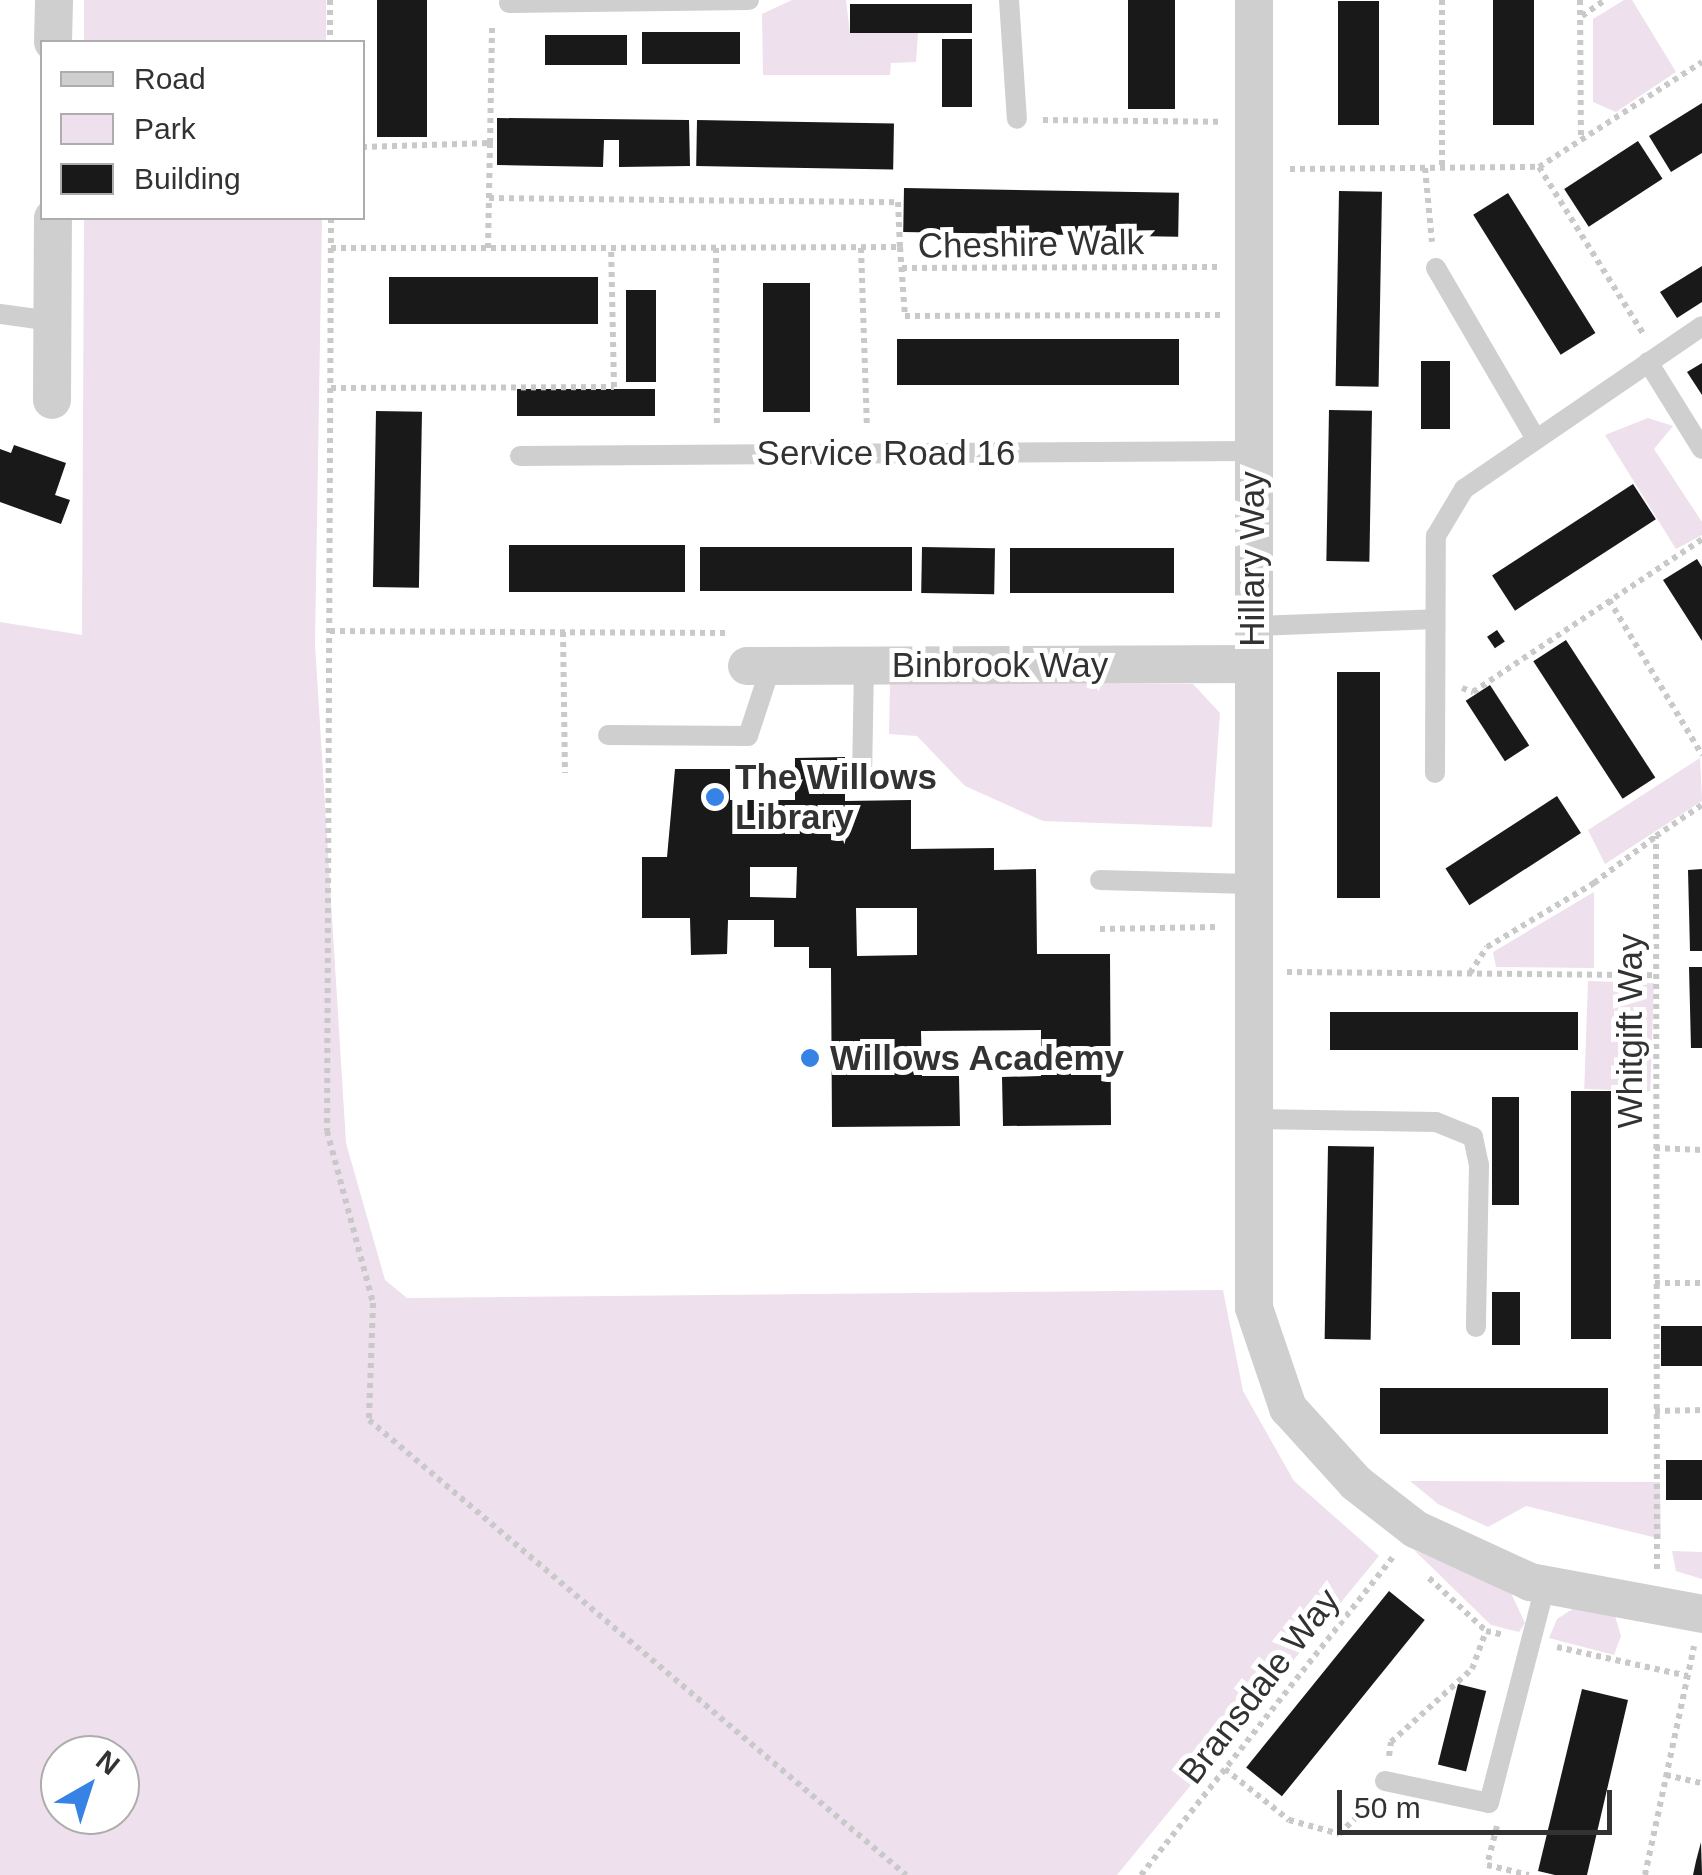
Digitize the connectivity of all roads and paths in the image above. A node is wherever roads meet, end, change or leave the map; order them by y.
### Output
1 (54, 0) edge
2 (330, 0) edge
3 (749, 0) edge
4 (1009, 0) edge
5 (1254, 0) edge
6 (1442, 0) edge
7 (1580, 0) edge
8 (1605, 0) edge
9 (510, 3) dead end
10 (1580, 16) junction
11 (492, 21) dead end
12 (54, 40) edge
13 (330, 40) edge
14 (1702, 62) edge
15 (1016, 120) joint
16 (1256, 122) junction
17 (1581, 140) junction
18 (490, 143) junction
19 (365, 147) edge
20 (1538, 167) junction
21 (1425, 168) junction
22 (1442, 168) junction
23 (1256, 169) junction
24 (489, 198) junction
25 (53, 220) edge
26 (331, 220) edge
27 (331, 248) junction
28 (488, 248) junction
29 (612, 248) junction
30 (716, 248) junction
31 (861, 248) junction
32 (900, 248) junction
33 (1254, 266) junction
34 (902, 268) junction
35 (1436, 268) joint
36 (0, 314) edge
37 (1254, 315) junction
38 (52, 321) junction
39 (1702, 326) edge
40 (1654, 358) junction
41 (331, 388) junction
42 (52, 400) dead end
43 (1536, 438) junction
44 (1702, 449) edge
45 (1252, 451) junction
46 (717, 454) junction
47 (868, 454) junction
48 (520, 456) dead end
49 (1702, 539) edge
50 (1609, 600) junction
51 (1435, 619) junction
52 (1256, 626) junction
53 (564, 632) dead end
54 (1253, 664) junction
55 (759, 666) joint
56 (864, 666) junction
57 (1438, 678) junction
58 (608, 735) dead end
59 (1702, 755) edge
60 (565, 772) dead end
61 (1436, 772) dead end
62 (862, 779) dead end
63 (1702, 805) edge
64 (1656, 836) junction
65 (1100, 880) dead end
66 (1249, 884) junction
67 (1250, 927) junction
68 (1100, 929) dead end
69 (1250, 972) junction
70 (1470, 974) junction
71 (1656, 975) junction
72 (1250, 1119) junction
73 (1655, 1148) junction
74 (1702, 1150) edge
75 (1655, 1282) junction
76 (1702, 1283) edge
77 (1476, 1328) dead end
78 (1702, 1410) edge
79 (1654, 1411) junction
80 (1416, 1529) junction
81 (1546, 1583) junction
82 (1657, 1607) junction
83 (1701, 1614) edge
84 (1666, 1775) junction
85 (1385, 1781) dead end
86 (1702, 1783) edge
87 (1489, 1803) junction
88 (1487, 1866) junction
89 (906, 1875) edge
90 (1141, 1875) edge
91 (1485, 1875) edge
92 (1529, 1875) edge
93 (1645, 1875) edge

1 - 12 street
2 - 13 path
3 - 9 lane
4 - 15 lane
5 - 16 street, Hillary Way
6 - 22 path
7 - 10 path
8 - 10 path
10 - 17 path
11 - 18 path
14 - 17 path
15 - 16 path
16 - 23 street, Hillary Way
17 - 20 path
18 - 19 path
18 - 24 path
20 - 22 path
20 - 40 path
21 - 22 path
21 - 23 path
21 - 35 path
23 - 33 street, Hillary Way
24 - 28 path
24 - 32 path, Cheshire Walk
25 - 38 street
26 - 27 path
27 - 28 path
27 - 41 path
28 - 29 path
29 - 30 path
29 - 41 path
30 - 31 path
30 - 46 path
31 - 32 path
31 - 47 path
32 - 34 path
33 - 34 path, Cheshire Walk
33 - 37 street, Hillary Way
34 - 37 path, Cheshire Walk
35 - 43 lane
36 - 38 lane
37 - 45 street, Hillary Way
38 - 42 street
39 - 40 lane
40 - 43 lane
40 - 44 lane
41 - 89 path
43 - 51 lane
45 - 47 lane, Service Road 16
45 - 52 street, Hillary Way
46 - 47 lane, Service Road 16
46 - 48 lane, Service Road 16
49 - 50 path
50 - 57 path
50 - 59 path
51 - 52 lane
51 - 57 lane
52 - 54 street, Hillary Way
53 - 60 path
54 - 56 street, Binbrook Way
54 - 66 street, Hillary Way
55 - 56 street, Binbrook Way
55 - 58 lane
56 - 62 lane
57 - 61 lane
63 - 64 path
64 - 70 path
64 - 71 path, Whitgift Way
65 - 66 lane
66 - 67 street, Hillary Way
67 - 68 path
67 - 69 street, Hillary Way
69 - 70 path
69 - 72 street, Hillary Way
70 - 71 path
71 - 73 path, Whitgift Way
72 - 77 lane
72 - 80 street, Hillary Way
73 - 74 path
73 - 75 path, Whitgift Way
75 - 76 path
75 - 79 path, Whitgift Way
78 - 79 path
79 - 82 path, Whitgift Way
80 - 81 street, Hillary Way
80 - 90 path, Bransdale Way
81 - 82 street, Hillary Way
81 - 87 lane
82 - 83 street, Hillary Way
83 - 84 path
84 - 86 path
84 - 93 path
85 - 87 lane
87 - 88 path
88 - 91 path
88 - 92 path

